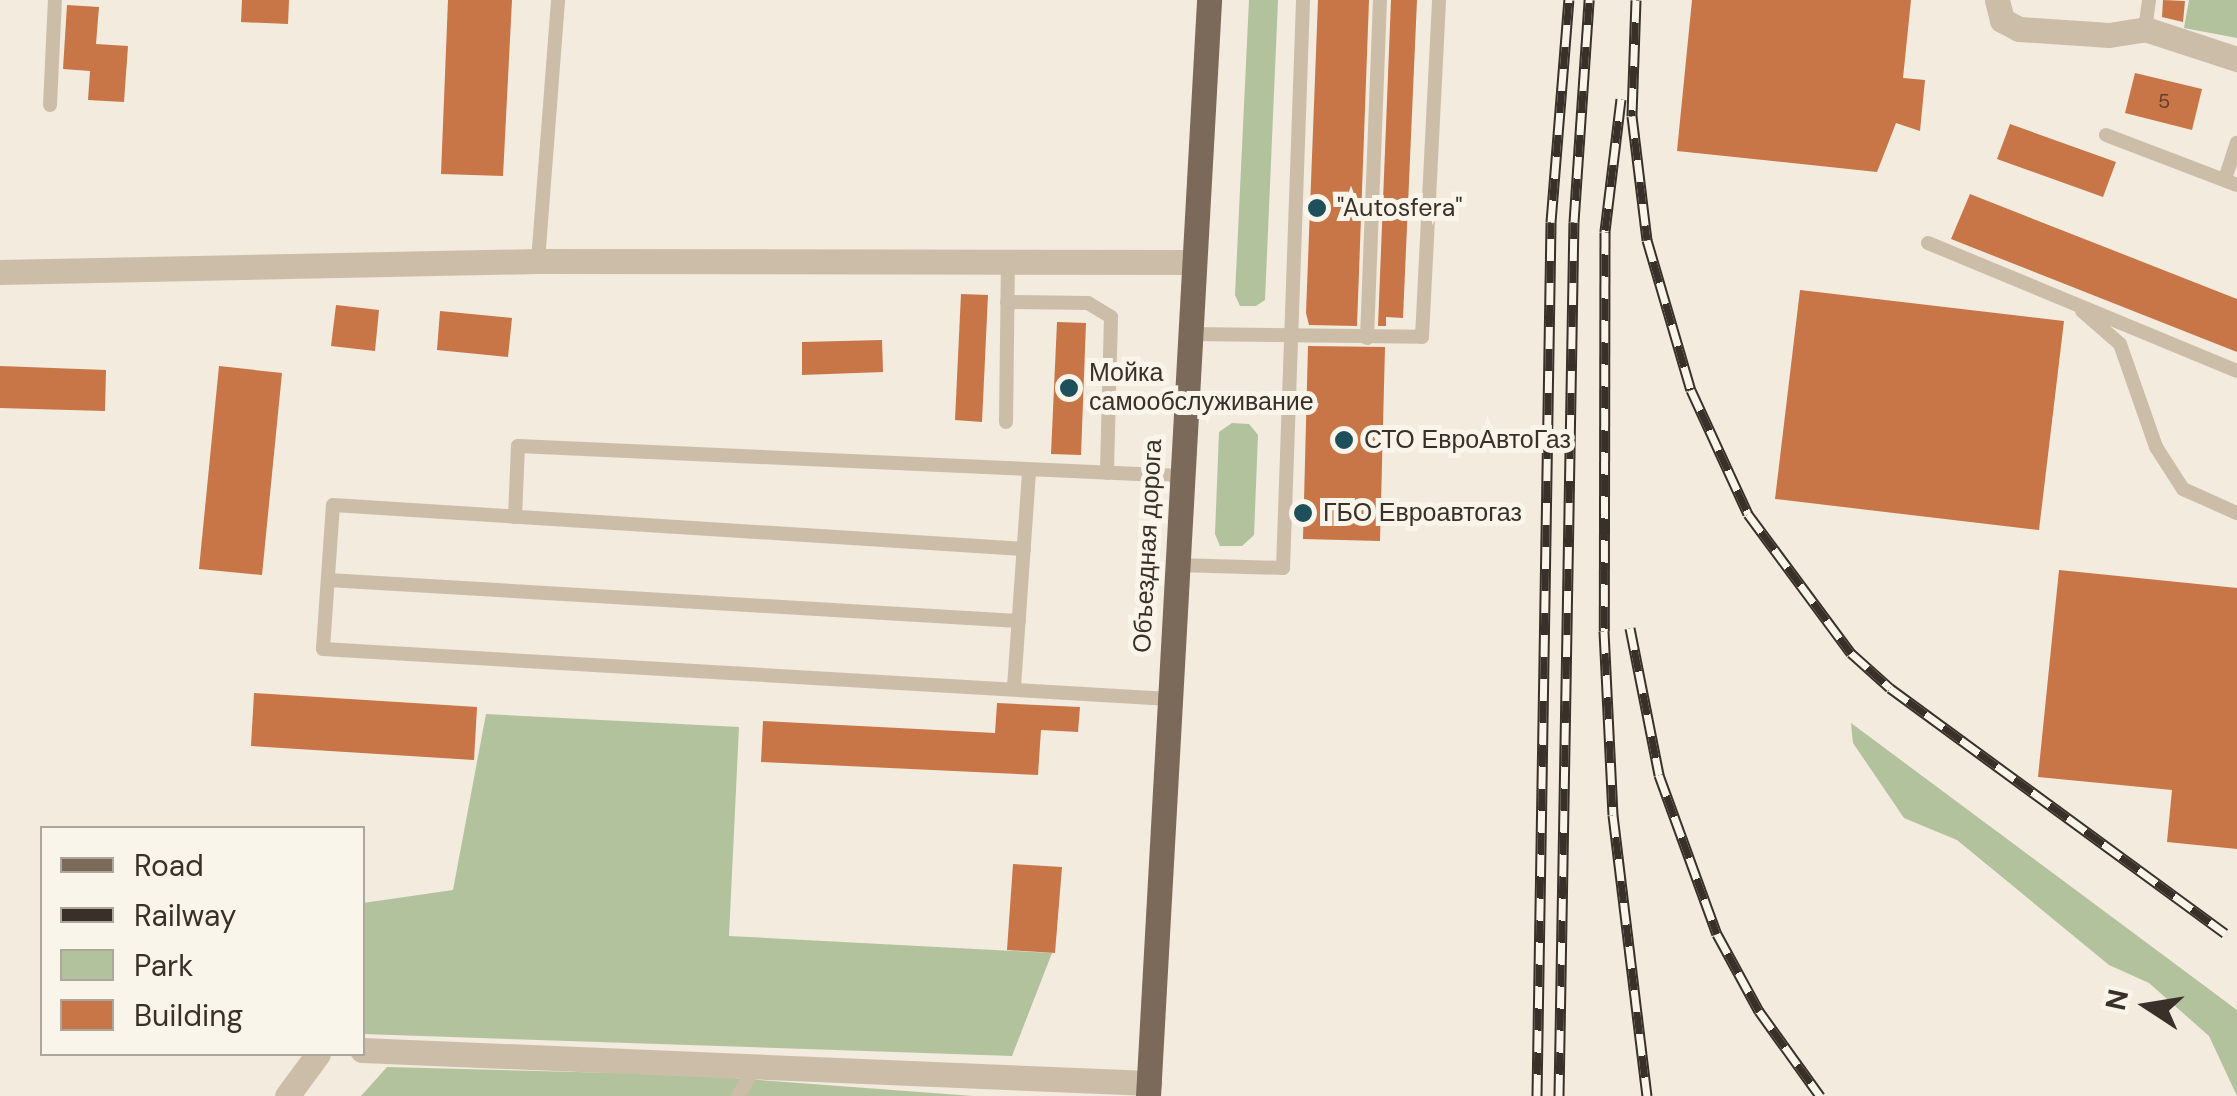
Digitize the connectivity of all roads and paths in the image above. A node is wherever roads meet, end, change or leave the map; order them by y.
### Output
1 (55, 0) edge
2 (558, 0) edge
3 (1208, 0) edge
4 (1304, 0) edge
5 (1380, 0) edge
6 (1439, 0) edge
7 (1997, 0) edge
8 (2149, 0) edge
9 (2145, 29) junction
10 (2237, 59) edge
11 (50, 105) dead end
12 (2106, 134) dead end
13 (2237, 143) edge
14 (2231, 182) edge
15 (1928, 243) dead end
16 (1008, 258) junction
17 (538, 262) junction
18 (1194, 262) junction
19 (0, 272) edge
20 (1007, 302) junction
21 (2074, 304) junction
22 (1190, 334) junction
23 (1290, 338) junction
24 (1366, 338) junction
25 (2237, 371) edge
26 (1006, 422) dead end
27 (1029, 470) junction
28 (1107, 473) junction
29 (1182, 476) junction
30 (2237, 513) edge
31 (515, 516) junction
32 (1024, 549) junction
33 (1178, 564) junction
34 (328, 580) junction
35 (1018, 621) junction
36 (1014, 687) junction
37 (1170, 699) junction
38 (365, 1050) edge
39 (317, 1056) edge
40 (756, 1066) junction
41 (1149, 1090) edge
42 (287, 1096) edge
43 (738, 1096) edge

1 - 11 lane
2 - 17 lane
3 - 18 main road, Объездная дорога
4 - 23 lane
5 - 24 lane
6 - 24 lane
7 - 9 street
8 - 9 lane
9 - 10 street
12 - 14 lane
13 - 14 lane
15 - 21 lane
16 - 17 street
16 - 18 street
16 - 20 lane
17 - 19 street
18 - 22 main road, Объездная дорога
20 - 26 lane
20 - 28 lane
21 - 25 lane
21 - 30 lane
22 - 23 lane
22 - 29 main road, Объездная дорога
23 - 24 lane
23 - 33 lane
27 - 28 lane
27 - 31 lane
27 - 32 lane
28 - 29 lane
29 - 33 main road, Объездная дорога
31 - 32 lane
31 - 34 lane
32 - 35 lane
33 - 37 main road, Объездная дорога
34 - 35 lane
34 - 36 lane
35 - 36 lane
36 - 37 lane
37 - 41 main road, Объездная дорога
38 - 40 street
39 - 42 street
40 - 41 street
40 - 43 lane

